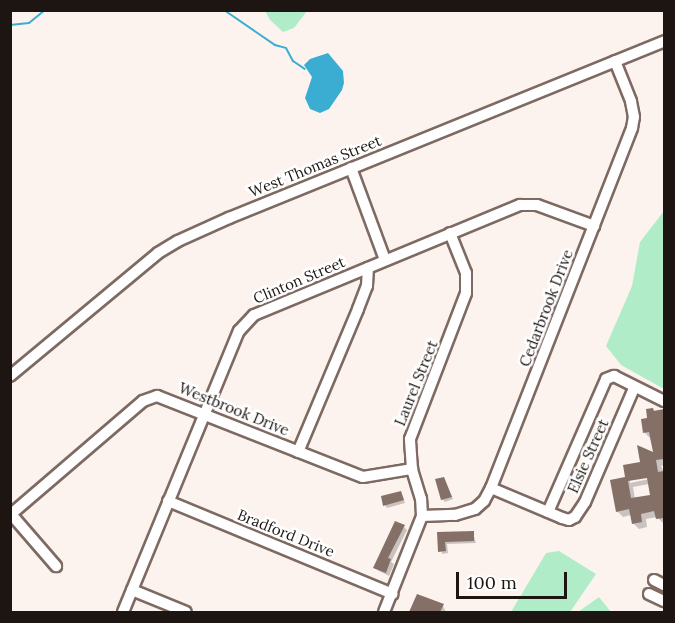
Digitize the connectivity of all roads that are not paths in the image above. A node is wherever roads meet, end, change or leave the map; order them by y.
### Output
1 (664, 41) edge
2 (615, 61) junction
3 (351, 168) junction
4 (594, 226) junction
5 (450, 233) junction
6 (385, 260) junction
7 (368, 268) junction
8 (10, 376) edge
9 (634, 388) junction
10 (664, 401) edge
11 (204, 413) junction
12 (298, 452) junction
13 (412, 469) junction
14 (491, 488) junction
15 (168, 501) junction
16 (548, 512) junction
17 (11, 515) edge
18 (422, 516) junction
19 (56, 566) dead end
20 (132, 590) junction
21 (392, 594) junction
22 (650, 594) dead end
23 (664, 601) edge
24 (123, 612) edge
25 (186, 612) edge
26 (384, 612) edge

1 - 2 street, West Thomas Street
2 - 3 street, West Thomas Street
2 - 4 street, Cedarbrook Drive
3 - 6 street
3 - 8 street, West Thomas Street
4 - 5 street, Clinton Street
4 - 14 street, Cedarbrook Drive
5 - 6 street, Clinton Street
5 - 13 street, Laurel Street
6 - 7 street, Clinton Street
7 - 11 street, Clinton Street
7 - 12 street
9 - 10 street
9 - 16 street, Elsie Street
9 - 16 street
11 - 12 street, Westbrook Drive
11 - 15 street, Clinton Street
11 - 17 street, Westbrook Drive
12 - 13 street, Westbrook Drive
13 - 18 street, Laurel Street
14 - 16 street, Elsie Street
14 - 18 street, Cedarbrook Drive
15 - 20 street, Clinton Street
15 - 21 street, Bradford Drive
17 - 19 street
18 - 21 street
20 - 24 street, Clinton Street
20 - 25 street
21 - 26 street
22 - 23 street

